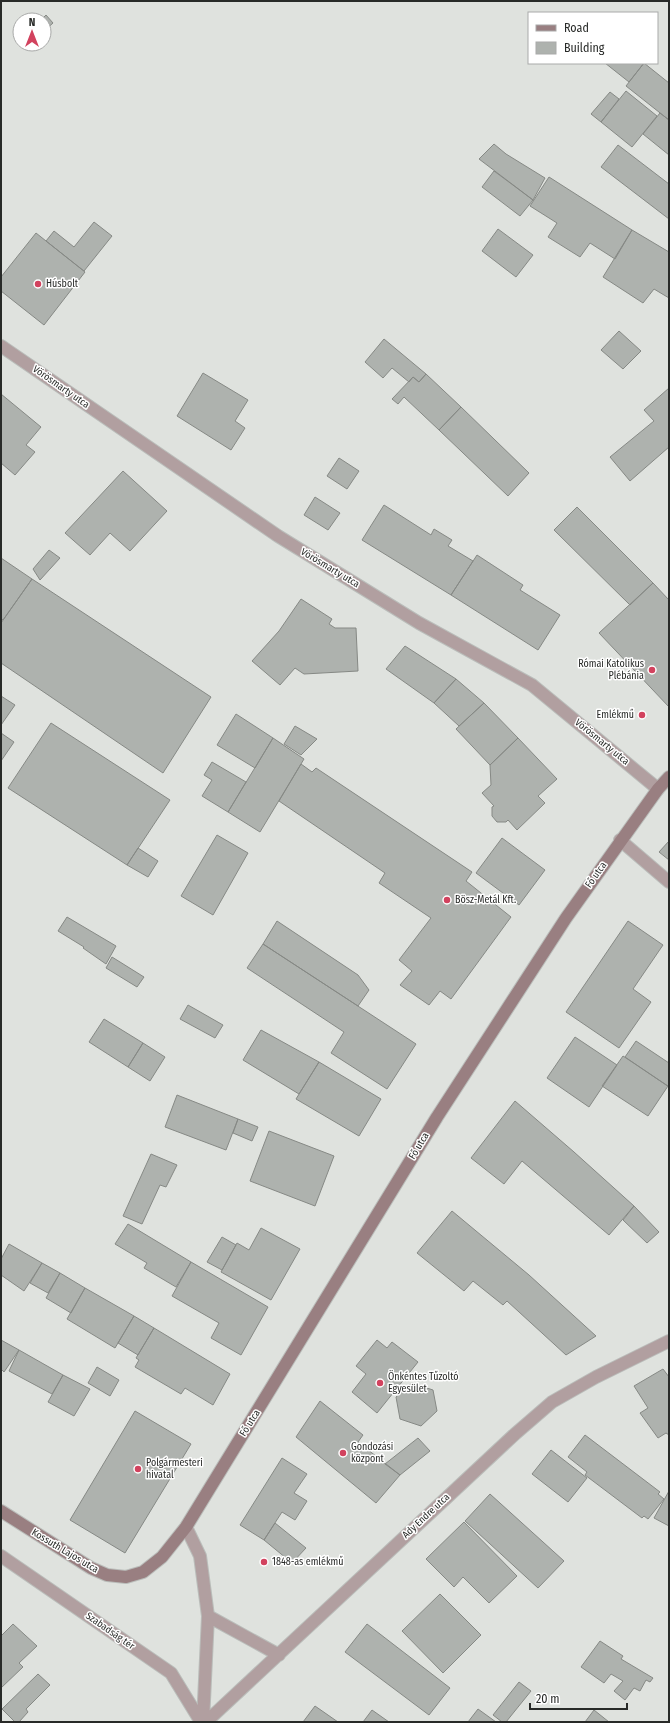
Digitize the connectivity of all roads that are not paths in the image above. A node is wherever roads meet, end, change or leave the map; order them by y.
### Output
1 (1, 346) edge
2 (669, 777) edge
3 (658, 789) junction
4 (620, 840) junction
5 (669, 882) edge
6 (669, 1341) edge
7 (1, 1511) edge
8 (186, 1527) junction
9 (1, 1556) edge
10 (208, 1616) junction
11 (278, 1655) junction
12 (202, 1722) edge
13 (206, 1722) edge

1 - 3 street, Vörösmarty utca
2 - 3 street, Fő utca
3 - 4 street, Fő utca
4 - 5 street
4 - 8 street, Fő utca
6 - 11 street, Ady Endre utca
7 - 8 street, Kossuth Lajos utca
8 - 10 street, Szabadság tér
9 - 12 street, Szabadság tér
10 - 11 street
10 - 12 street, Szabadság tér
11 - 13 street, Ady Endre utca

